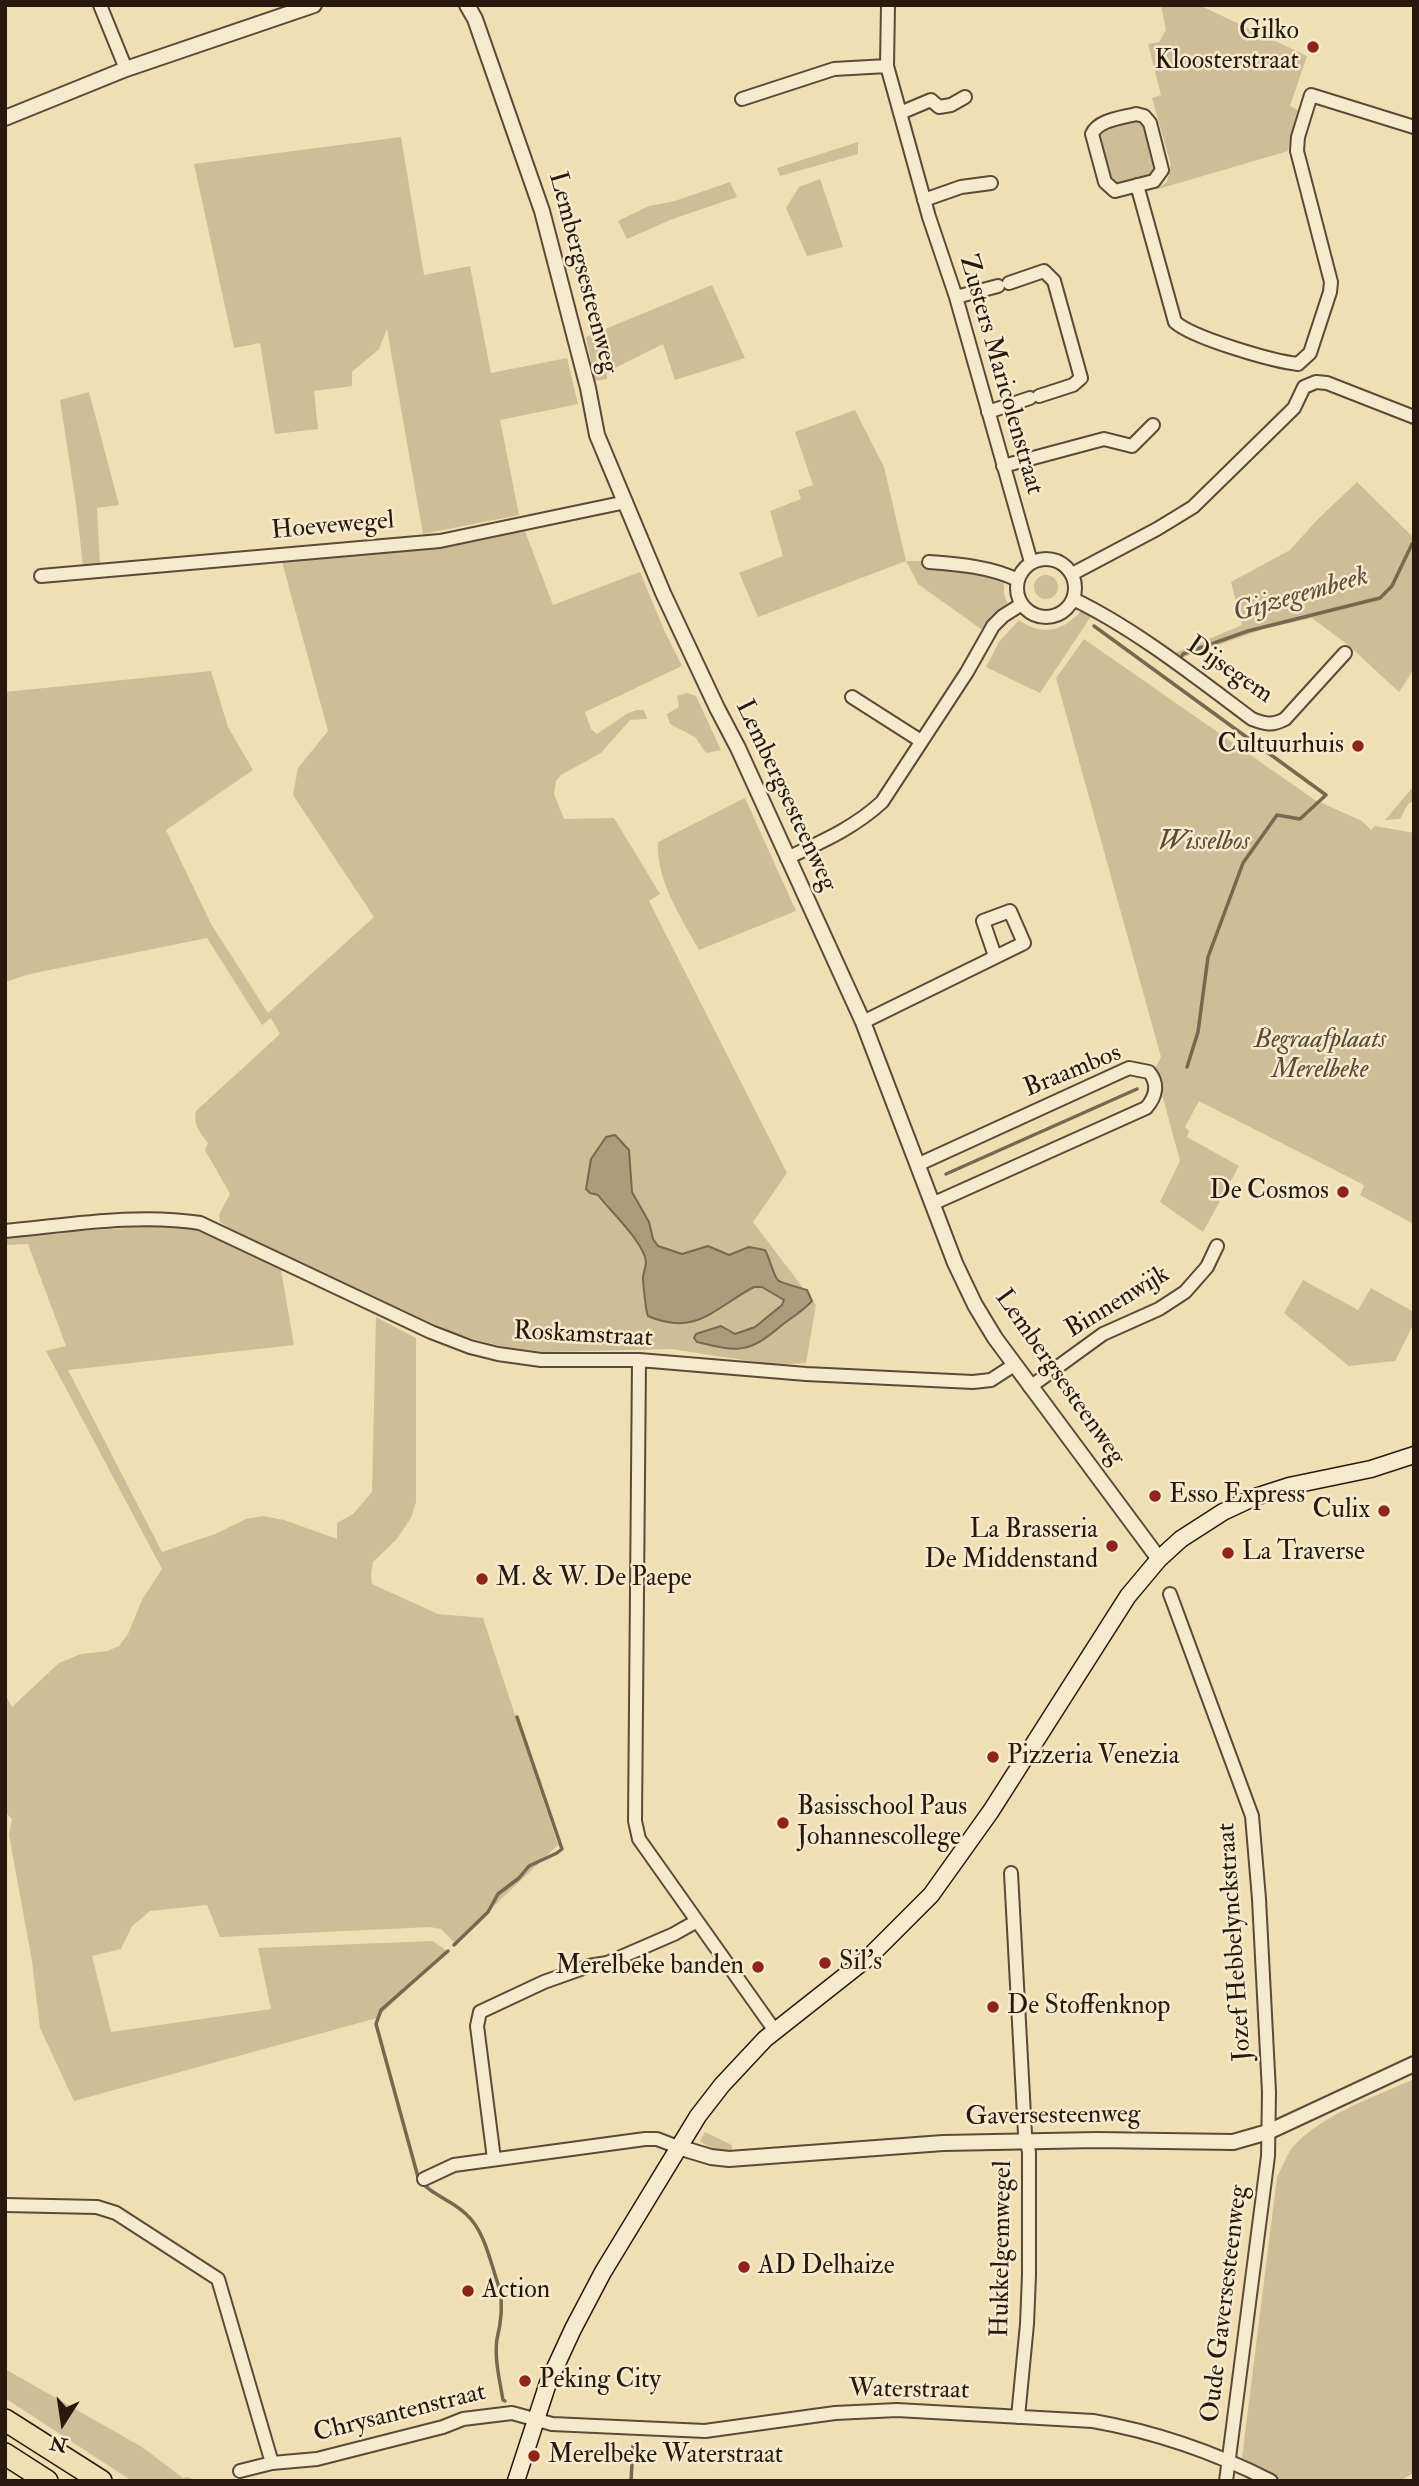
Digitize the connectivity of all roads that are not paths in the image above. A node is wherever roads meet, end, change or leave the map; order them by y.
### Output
1 (100, 5) edge
2 (314, 5) edge
3 (467, 5) edge
4 (888, 5) edge
5 (887, 66) junction
6 (126, 69) junction
7 (965, 97) dead end
8 (742, 99) dead end
9 (900, 113) junction
10 (5, 118) edge
11 (1414, 127) edge
12 (991, 183) dead end
13 (1137, 185) junction
14 (924, 200) junction
15 (956, 297) junction
16 (1298, 364) junction
17 (1304, 387) junction
18 (988, 412) junction
19 (1414, 417) edge
20 (1153, 425) dead end
21 (1003, 466) junction
22 (626, 502) junction
23 (929, 562) dead end
24 (1031, 562) junction
25 (1072, 573) junction
26 (41, 576) dead end
27 (1018, 580) junction
28 (1073, 599) junction
29 (1022, 604) junction
30 (1345, 653) dead end
31 (852, 697) dead end
32 (921, 741) junction
33 (787, 858) junction
34 (995, 956) dead end
35 (863, 1022) junction
36 (917, 1165) junction
37 (932, 1204) junction
38 (5, 1231) edge
39 (1217, 1246) dead end
40 (639, 1360) junction
41 (1014, 1366) junction
42 (1030, 1387) junction
43 (1414, 1455) edge
44 (1159, 1559) junction
45 (1170, 1594) dead end
46 (1011, 1873) dead end
47 (697, 1921) junction
48 (775, 2031) junction
49 (1414, 2064) edge
50 (1268, 2132) junction
51 (1027, 2141) junction
52 (678, 2147) junction
53 (494, 2159) junction
54 (424, 2179) dead end
55 (5, 2205) edge
56 (1017, 2417) junction
57 (5, 2420) edge
58 (537, 2420) junction
59 (5, 2455) edge
60 (1229, 2459) junction
61 (272, 2463) junction
62 (240, 2471) dead end
63 (47, 2481) edge
64 (101, 2481) edge
65 (516, 2481) edge
66 (1226, 2481) edge
67 (1271, 2481) edge

1 - 6 street
2 - 6 street
3 - 22 street, Lembergsesteenweg
4 - 5 street, Zusters Maricolenstraat
5 - 8 street
5 - 9 street, Zusters Maricolenstraat
6 - 10 street
7 - 9 street
9 - 14 street, Zusters Maricolenstraat
11 - 16 street
12 - 14 street
13 - 13 street
13 - 16 street
14 - 15 street, Zusters Maricolenstraat
15 - 18 street, Zusters Maricolenstraat
15 - 18 street
16 - 17 street
17 - 19 street
17 - 25 street
18 - 21 street, Zusters Maricolenstraat
20 - 21 street
21 - 24 street, Zusters Maricolenstraat
22 - 26 street, Hoevewegel
22 - 33 street, Lembergsesteenweg
23 - 27 street
24 - 25 street
24 - 27 street
25 - 28 street
27 - 29 street
28 - 29 street
28 - 30 street, Dijsegem
29 - 32 street
31 - 32 street
32 - 33 street
33 - 35 street, Lembergsesteenweg
34 - 35 street
35 - 36 street, Lembergsesteenweg
36 - 37 street, Lembergsesteenweg
36 - 37 street, Braambos
37 - 41 street, Lembergsesteenweg
38 - 40 street, Roskamstraat
39 - 42 street, Binnenwijk
40 - 41 street, Roskamstraat
40 - 47 street
41 - 42 street, Lembergsesteenweg
42 - 44 street, Lembergsesteenweg
43 - 44 main road
44 - 48 main road
45 - 50 street, Jozef Hebbelynckstraat
46 - 51 street, Hukkelgemwegel
47 - 48 street
47 - 53 street
48 - 52 main road
49 - 50 street, Gaversesteenweg
50 - 51 street, Gaversesteenweg
50 - 60 street, Oude Gaversesteenweg
51 - 52 street, Gaversesteenweg
51 - 56 street, Hukkelgemwegel
52 - 53 street
52 - 58 main road
53 - 54 street
55 - 61 street
56 - 58 street, Waterstraat
56 - 60 street, Waterstraat
57 - 64 highway
58 - 61 street, Chrysantenstraat
58 - 65 main road
59 - 63 highway
60 - 66 street, Oude Gaversesteenweg
60 - 67 street, Waterstraat
61 - 62 street, Chrysantenstraat

